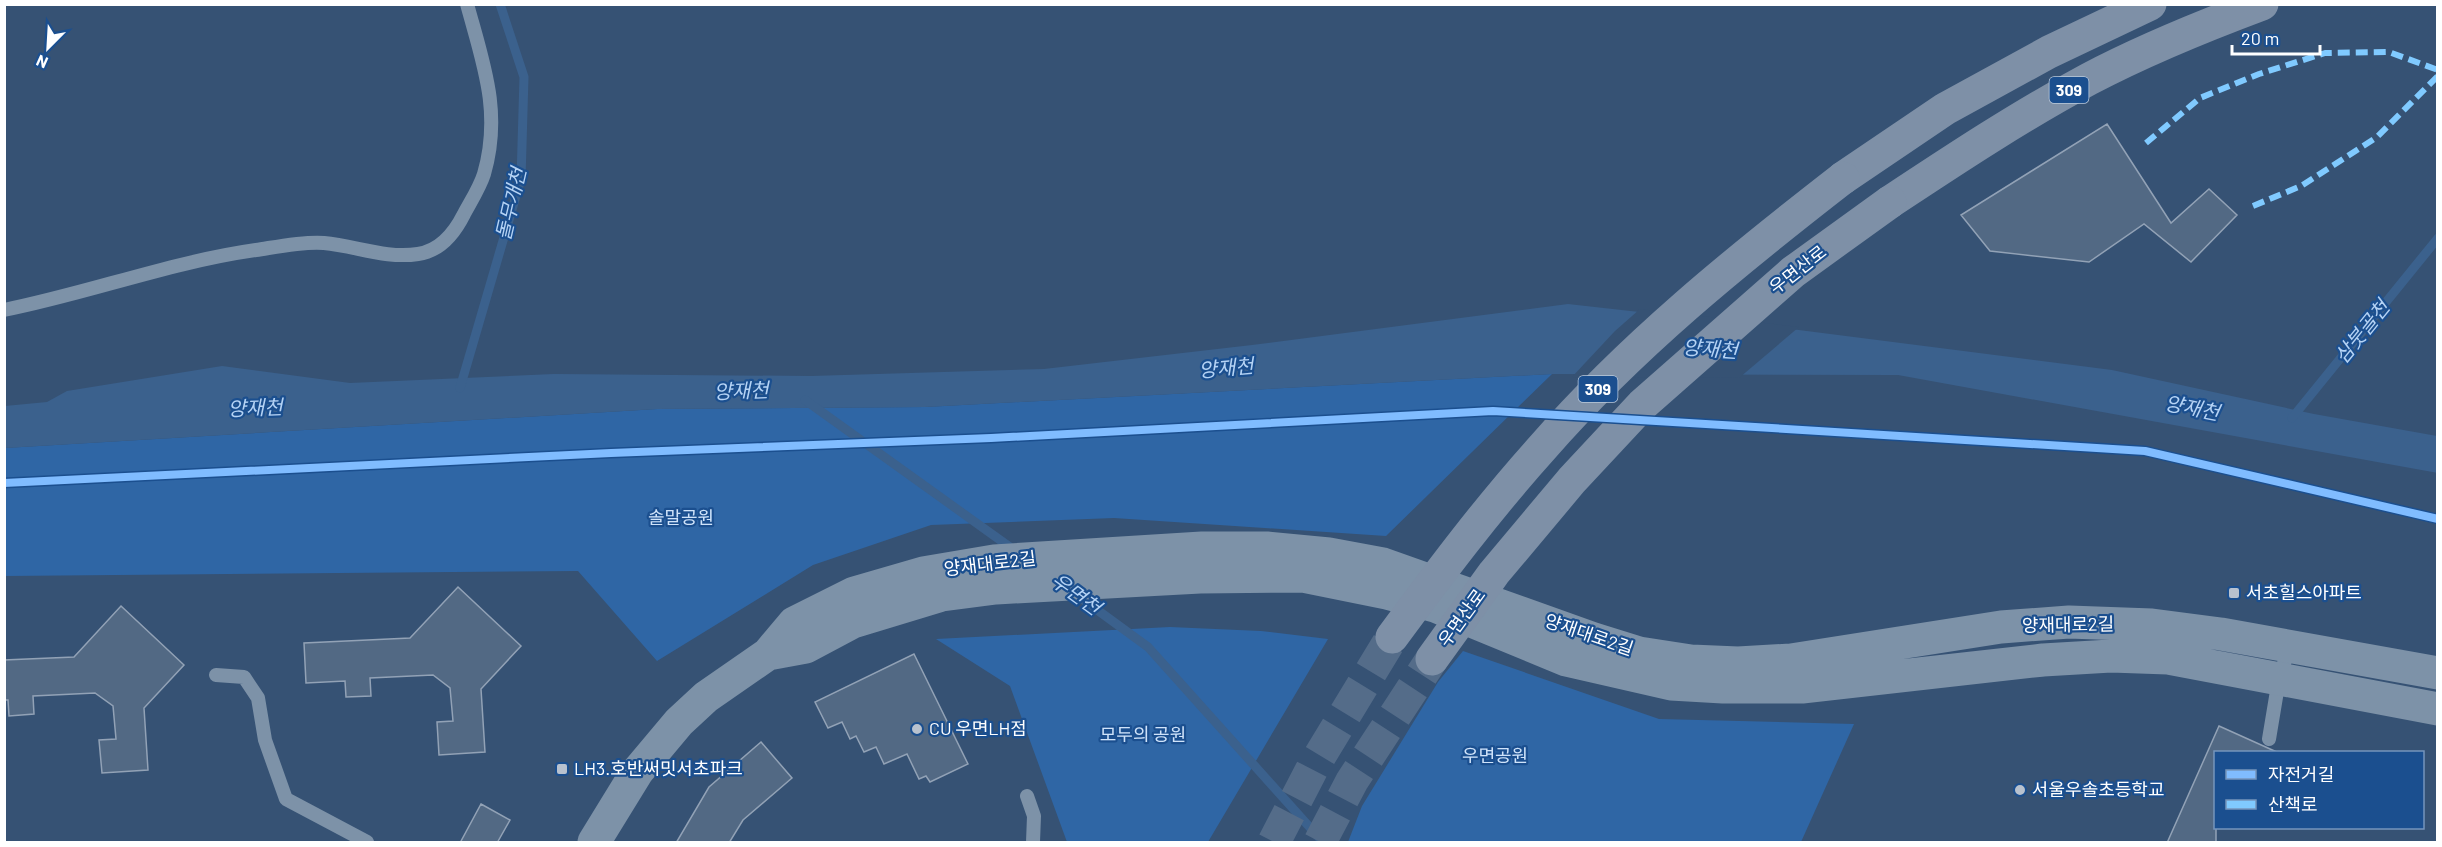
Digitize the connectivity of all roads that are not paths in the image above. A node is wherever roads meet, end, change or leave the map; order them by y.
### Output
1 (467, 4) edge
2 (2150, 4) edge
3 (2262, 4) edge
4 (4, 310) edge
5 (932, 584) junction
6 (1392, 637) tunnel mouth
7 (2290, 645) junction
8 (1432, 659) tunnel mouth
9 (2438, 673) edge
10 (216, 675) dead end
11 (2279, 679) junction
12 (2438, 708) edge
13 (2269, 739) dead end
14 (1027, 796) dead end
15 (367, 843) edge
16 (594, 843) edge
17 (1033, 843) edge

1 - 4 lane
2 - 6 highway, 309, bridge
3 - 8 highway, 우면산로 / 309, bridge
5 - 7 street, 양재대로2길
5 - 11 street, 양재대로2길
5 - 16 street, 양재대로2길
7 - 9 street, 양재대로2길
7 - 11 lane
10 - 15 lane
11 - 12 street, 양재대로2길
11 - 13 lane
14 - 17 lane

